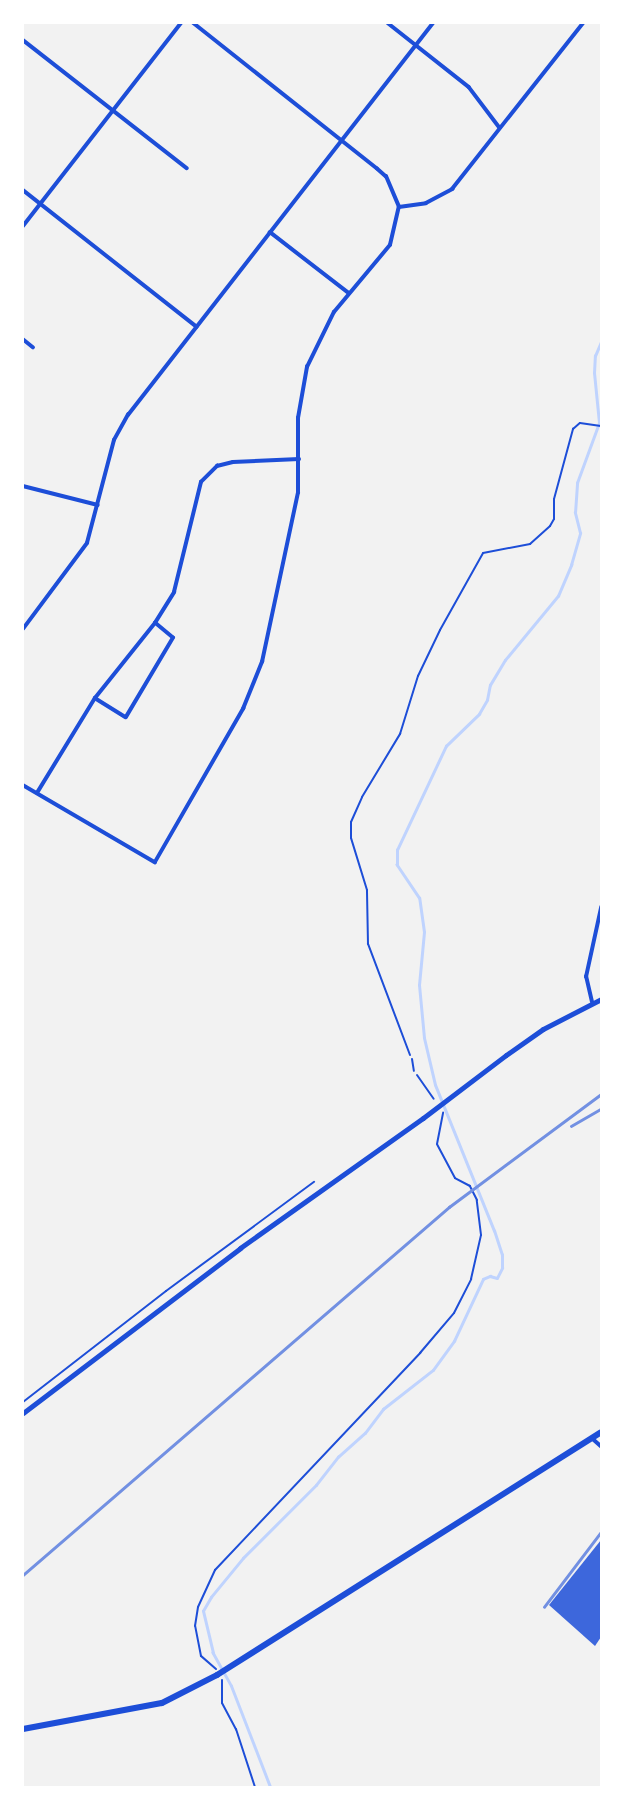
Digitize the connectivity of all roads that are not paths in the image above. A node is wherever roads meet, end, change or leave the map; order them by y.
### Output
1 (181, 23) edge
2 (193, 23) edge
3 (387, 23) edge
4 (433, 23) edge
5 (583, 23) edge
6 (23, 40) edge
7 (416, 45) junction
8 (113, 111) junction
9 (500, 129) junction
10 (343, 139) junction
11 (187, 167) dead end
12 (23, 190) edge
13 (40, 203) junction
14 (399, 208) junction
15 (23, 226) edge
16 (270, 233) junction
17 (349, 293) junction
18 (197, 327) junction
19 (23, 340) edge
20 (33, 347) dead end
21 (299, 459) junction
22 (23, 486) edge
23 (98, 505) junction
24 (155, 623) junction
25 (23, 629) edge
26 (95, 698) junction
27 (23, 785) edge
28 (37, 793) junction
29 (601, 908) edge
30 (601, 999) edge
31 (593, 1002) junction
32 (412, 1059) road end
33 (414, 1071) dead end
34 (23, 1413) edge
35 (601, 1432) edge
36 (592, 1438) junction
37 (601, 1446) edge
38 (23, 1730) edge

1 - 8 street
2 - 10 street
3 - 7 street
4 - 7 street
5 - 9 street
6 - 8 street
7 - 9 street
7 - 10 street
8 - 11 street
8 - 13 street
9 - 14 street
10 - 14 street
10 - 16 street
12 - 13 street
13 - 15 street
13 - 18 street
14 - 17 street
16 - 17 street
16 - 18 street
17 - 21 street
18 - 23 street
19 - 20 street
21 - 24 street
21 - 28 street
22 - 23 street
23 - 25 street
24 - 26 street
24 - 26 street
26 - 28 street
27 - 28 street
29 - 31 street
30 - 31 street
31 - 34 street
32 - 33 lane
35 - 36 main road
36 - 37 street
36 - 38 main road

